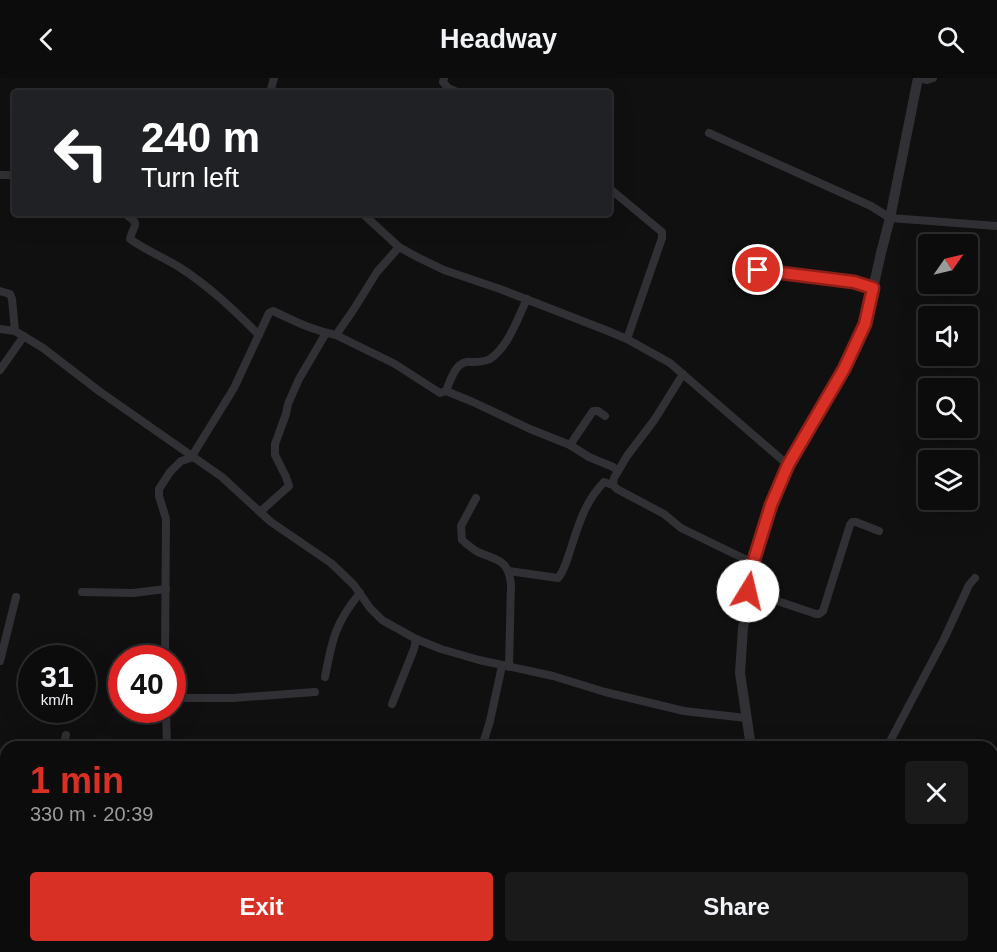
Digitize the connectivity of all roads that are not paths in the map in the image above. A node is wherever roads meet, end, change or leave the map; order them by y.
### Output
1 (444, 78) edge
2 (918, 78) edge
3 (933, 78) edge
4 (452, 90) edge
5 (709, 133) dead end
6 (612, 190) edge
7 (128, 216) edge
8 (365, 216) edge
9 (890, 218) junction
10 (997, 226) edge
11 (399, 247) junction
12 (742, 267) dead end
13 (873, 288) junction
14 (0, 291) edge
15 (527, 299) junction
16 (0, 329) edge
17 (15, 330) junction
18 (331, 334) junction
19 (259, 335) junction
20 (24, 336) junction
21 (627, 339) junction
22 (0, 370) edge
23 (683, 374) junction
24 (446, 391) junction
25 (605, 416) dead end
26 (570, 445) junction
27 (193, 457) junction
28 (788, 465) junction
29 (618, 471) junction
30 (613, 485) junction
31 (476, 498) dead end
32 (260, 512) junction
33 (879, 531) dead end
34 (753, 563) junction
35 (509, 571) junction
36 (975, 578) dead end
37 (166, 589) junction
38 (748, 591) junction
39 (82, 592) dead end
40 (360, 593) junction
41 (16, 597) dead end
42 (416, 639) junction
43 (165, 645) edge
44 (0, 661) edge
45 (505, 666) junction
46 (325, 677) dead end
47 (315, 692) dead end
48 (186, 698) edge
49 (393, 704) dead end
50 (746, 718) junction
51 (166, 723) edge
52 (66, 735) dead end
53 (64, 741) edge
54 (167, 741) edge
55 (484, 741) edge
56 (750, 741) edge
57 (890, 741) edge

1 - 4 street
2 - 3 street
2 - 9 street
5 - 9 street
6 - 21 street
7 - 19 street
8 - 11 street
9 - 10 street
9 - 13 street
11 - 15 street
11 - 18 street
12 - 13 street
13 - 28 street
14 - 17 street
15 - 21 street
15 - 24 street
16 - 17 street
17 - 20 street
18 - 19 street
18 - 24 street
18 - 32 street
19 - 27 street
20 - 22 street
20 - 27 street
21 - 23 street
23 - 28 street
23 - 29 street
24 - 26 street
25 - 26 street
26 - 29 street
27 - 32 street
27 - 37 street
28 - 34 street
29 - 30 street
30 - 34 street
30 - 35 street
31 - 35 street
32 - 40 street
33 - 38 street
34 - 38 street
35 - 45 street
36 - 57 street
37 - 39 street
37 - 43 street
38 - 50 street
40 - 42 street
40 - 46 street
41 - 44 street
42 - 45 street
42 - 49 street
45 - 50 street
45 - 55 street
47 - 48 street
50 - 56 street
51 - 54 street
52 - 53 street

